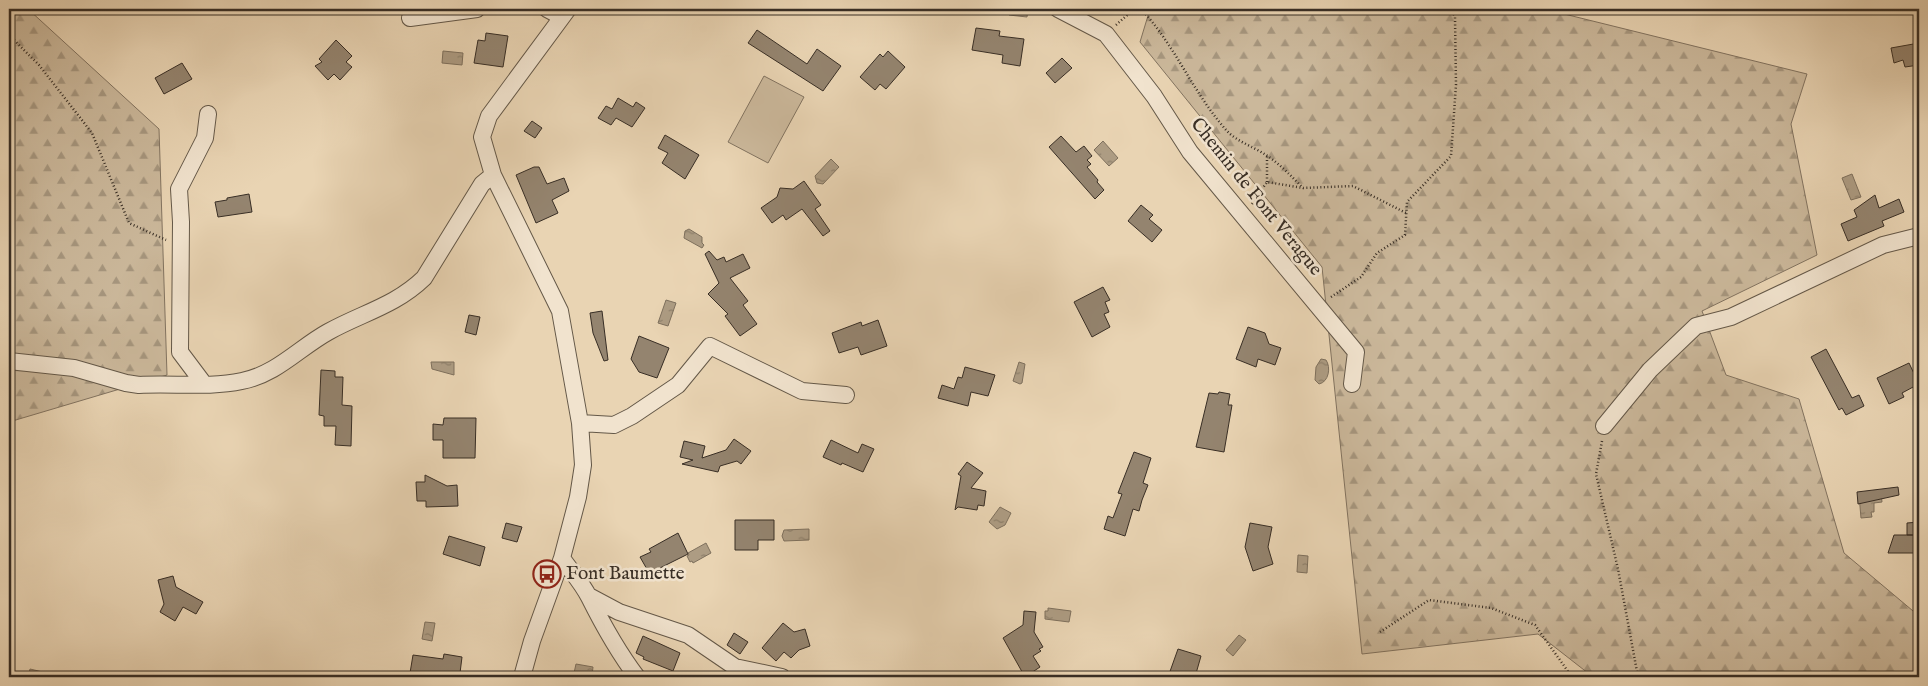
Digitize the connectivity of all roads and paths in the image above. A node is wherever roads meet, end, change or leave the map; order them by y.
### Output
1 (477, 9) edge
2 (547, 9) edge
3 (1058, 9) edge
4 (1134, 9) edge
5 (1141, 9) edge
6 (1451, 9) edge
7 (565, 13) edge
8 (410, 18) dead end
9 (1106, 34) junction
10 (9, 35) edge
11 (208, 114) dead end
12 (1267, 156) junction
13 (493, 175) junction
14 (1267, 182) junction
15 (1303, 188) junction
16 (1406, 214) junction
17 (1245, 218) junction
18 (1919, 236) edge
19 (181, 247) junction
20 (1318, 306) junction
21 (10, 365) edge
22 (204, 384) junction
23 (1352, 384) dead end
24 (846, 395) dead end
25 (580, 422) junction
26 (1604, 426) joint
27 (562, 558) junction
28 (589, 596) junction
29 (1380, 632) dead end
30 (522, 677) edge
31 (637, 677) edge
32 (782, 677) edge
33 (1572, 677) edge
34 (1638, 677) edge

1 - 8 street
2 - 7 street
3 - 9 street, Chemin de Font Verague
4 - 9 path
5 - 12 path
6 - 16 path
7 - 13 street
9 - 17 street, Chemin de Font Verague
10 - 19 path
11 - 19 street
12 - 14 path
12 - 15 path
13 - 22 street
13 - 25 street
14 - 15 path
14 - 17 path
15 - 16 path
16 - 20 path
17 - 20 street, Chemin de Font Verague
18 - 26 street
19 - 22 street
20 - 23 street, Chemin de Font Verague
21 - 22 street
24 - 25 street
25 - 27 street
26 - 34 path
27 - 28 street
27 - 30 street
28 - 31 street
28 - 32 street
29 - 33 path

